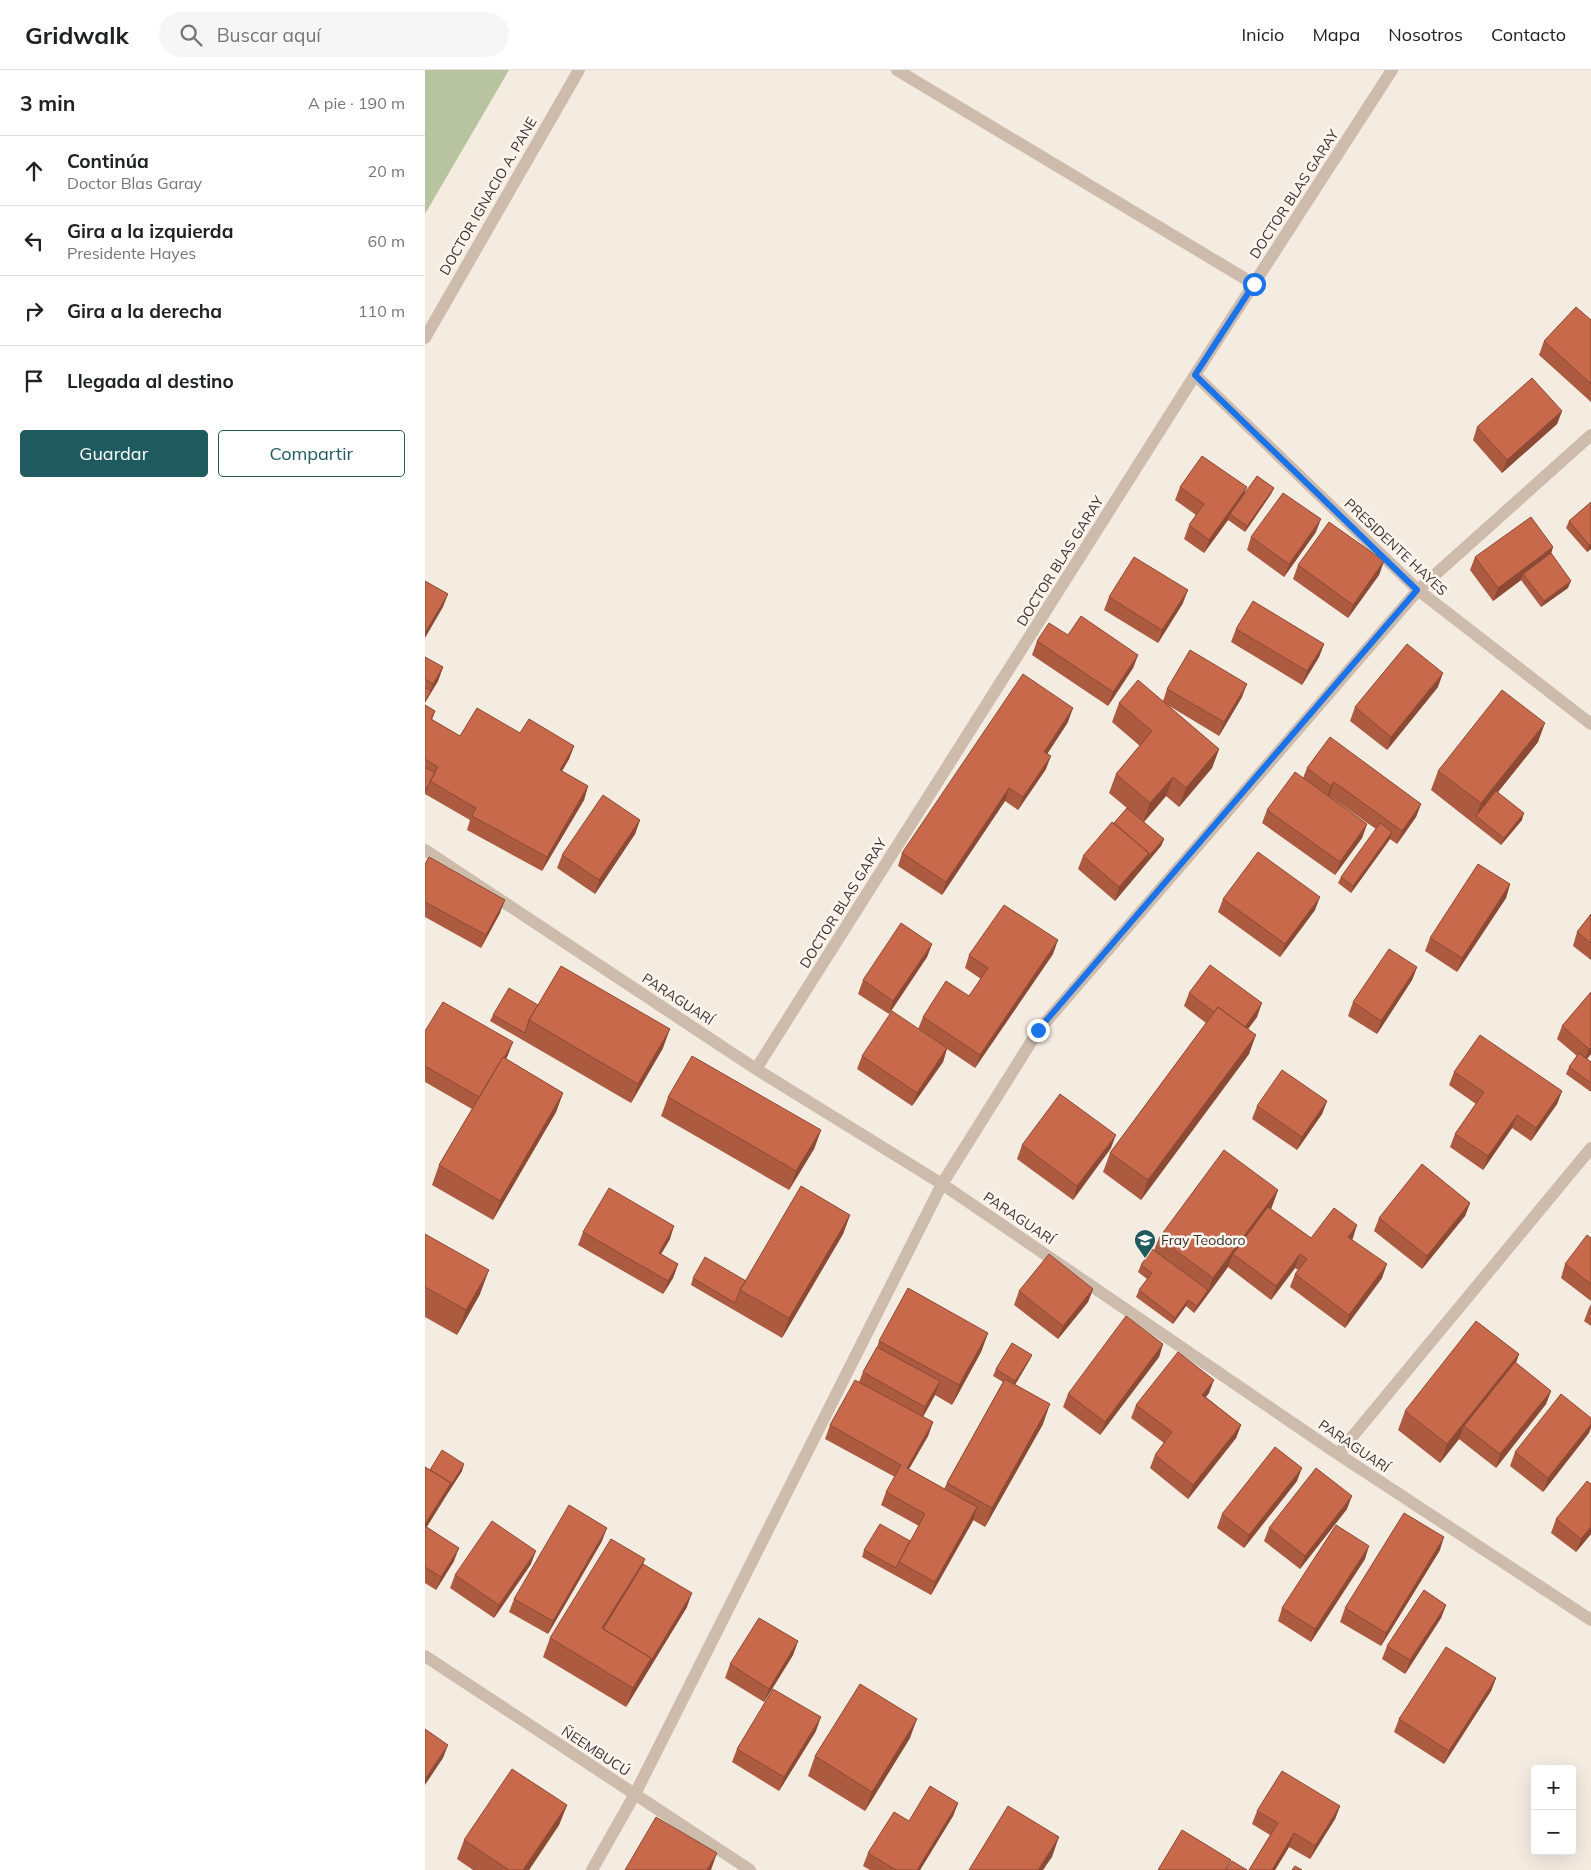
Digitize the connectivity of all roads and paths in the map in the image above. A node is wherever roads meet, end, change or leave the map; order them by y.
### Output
1 (579, 70) edge
2 (897, 70) edge
3 (1391, 70) edge
4 (1254, 284) junction
5 (425, 338) edge
6 (1195, 375) junction
7 (1591, 436) edge
8 (1417, 590) junction
9 (1591, 724) edge
10 (425, 850) edge
11 (756, 1069) junction
12 (1591, 1148) edge
13 (942, 1184) junction
14 (1338, 1454) junction
15 (1591, 1620) edge
16 (425, 1656) edge
17 (635, 1794) junction
18 (592, 1870) edge
19 (751, 1870) edge

1 - 5 street, DOCTOR IGNACIO A. PANE
2 - 4 street
3 - 4 street, DOCTOR BLAS GARAY
4 - 6 street, DOCTOR BLAS GARAY
6 - 8 street, PRESIDENTE HAYES
6 - 11 street, DOCTOR BLAS GARAY
7 - 8 street
8 - 9 street, PRESIDENTE HAYES
8 - 13 street
10 - 11 street, PARAGUARÍ
11 - 13 street, PARAGUARÍ
12 - 14 street
13 - 14 street, PARAGUARÍ
13 - 17 street
14 - 15 street, PARAGUARÍ
16 - 17 street, ÑEEMBUCÚ
17 - 18 street
17 - 19 street, ÑEEMBUCÚ

